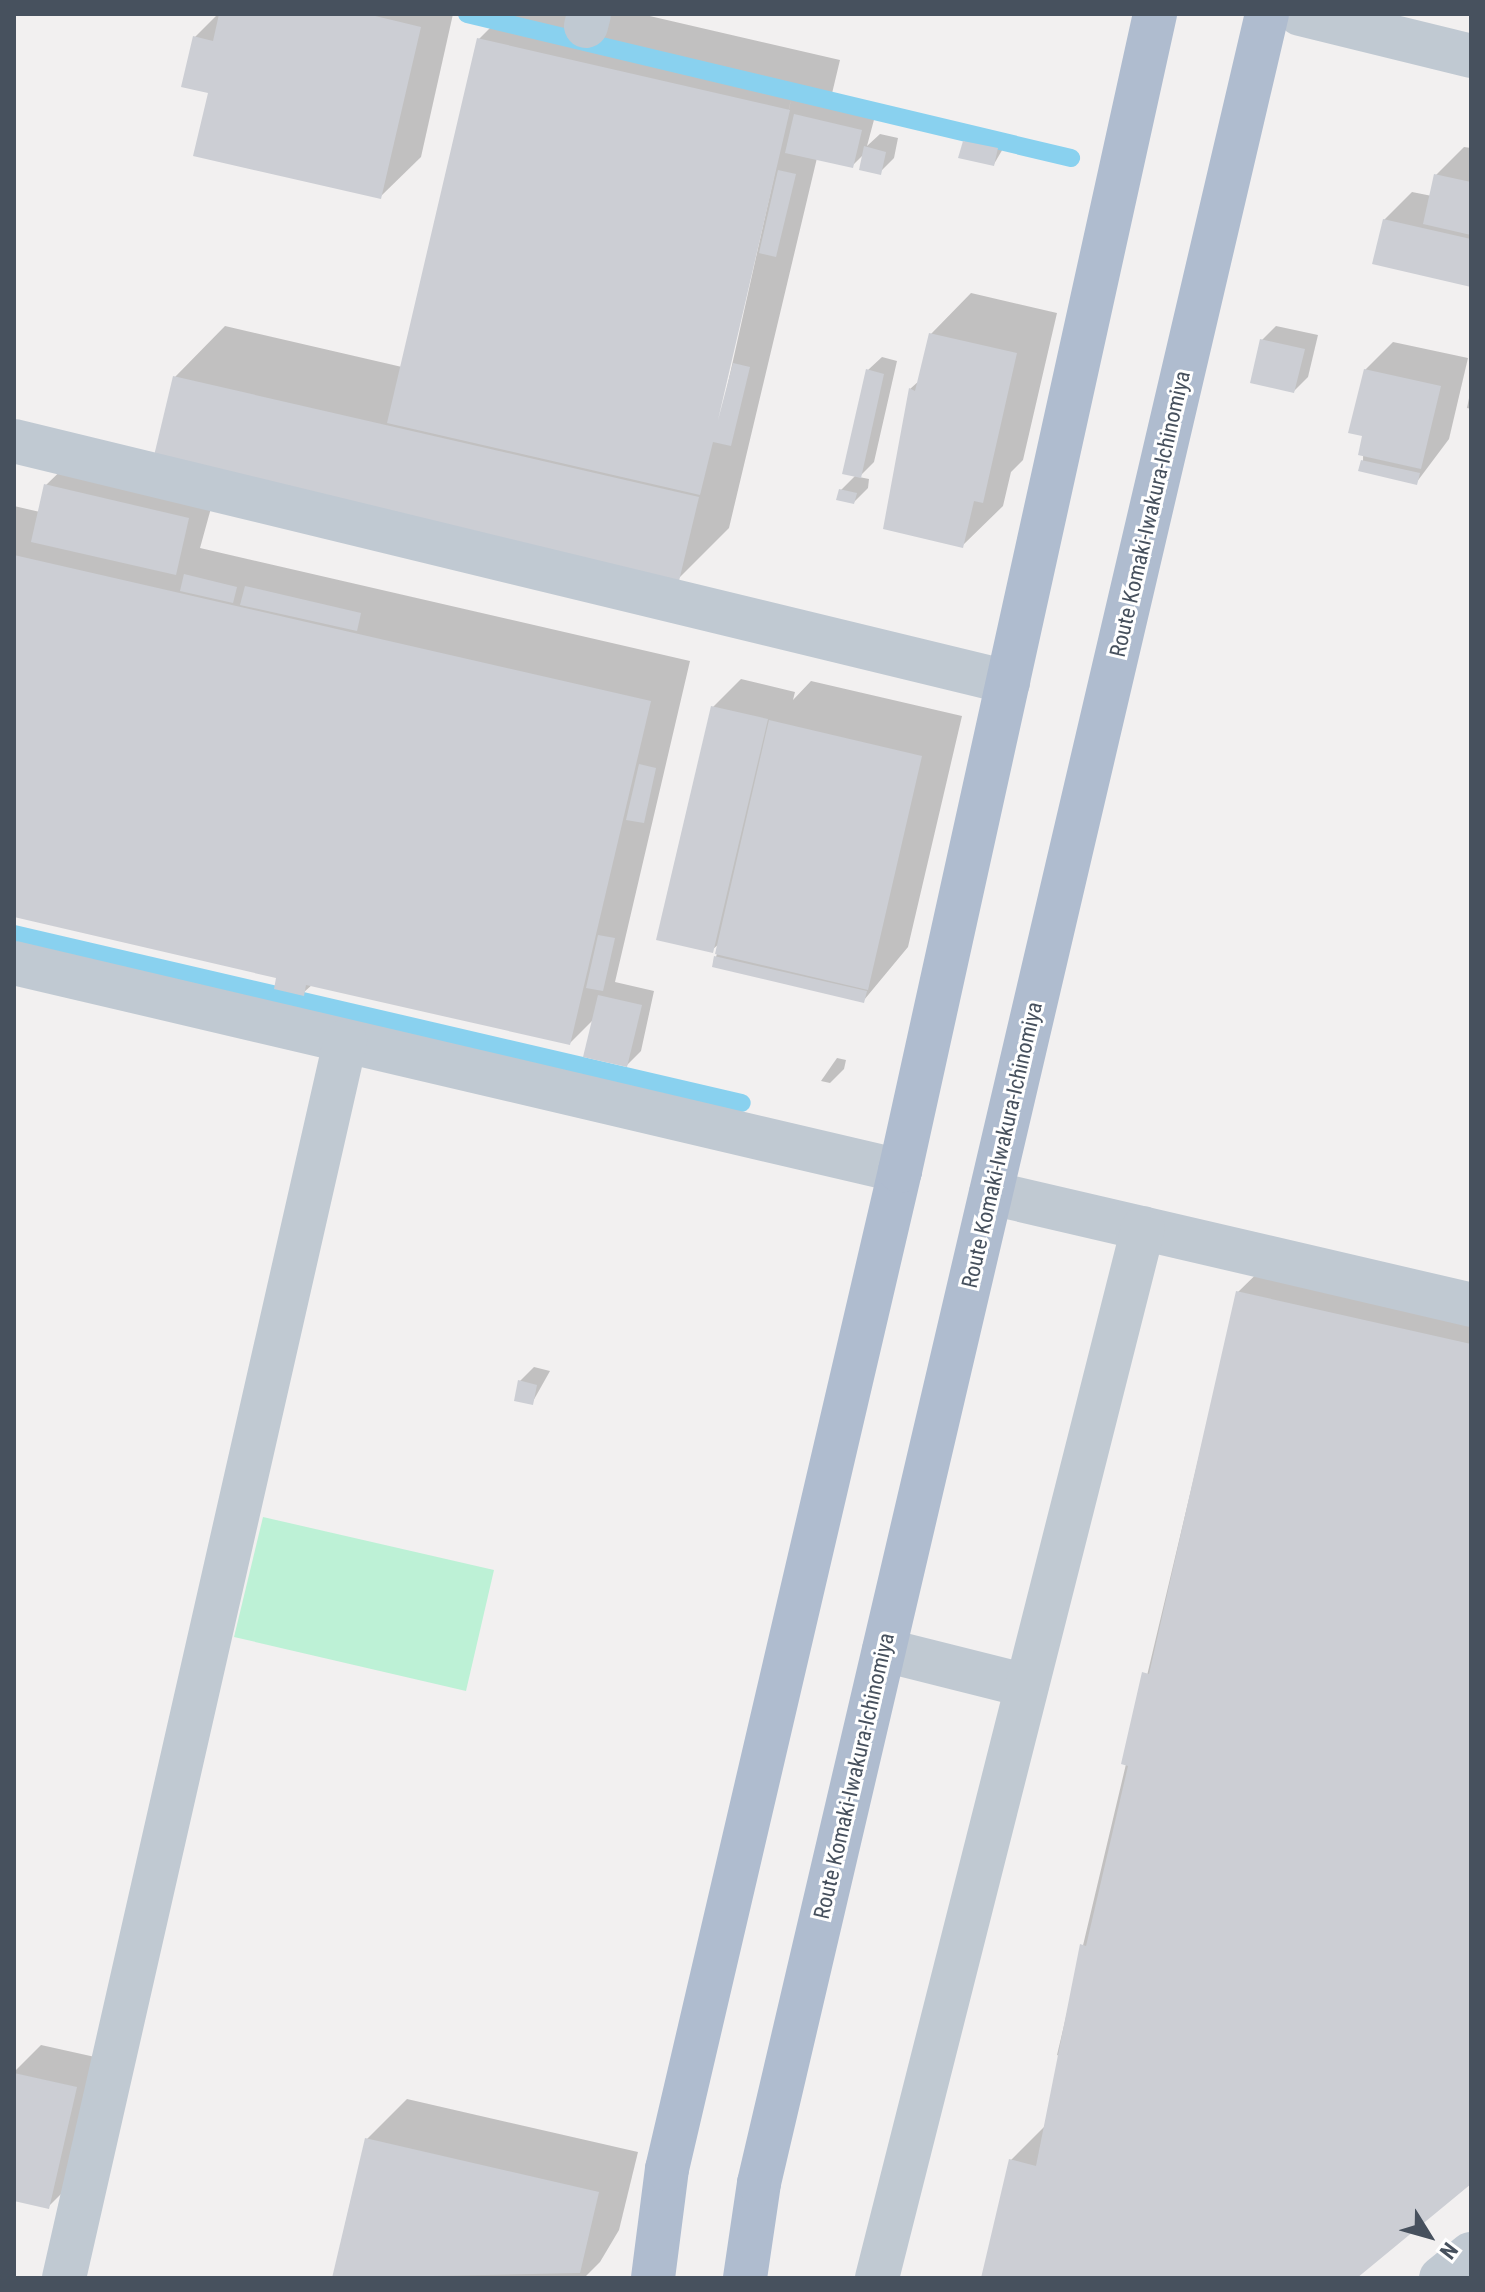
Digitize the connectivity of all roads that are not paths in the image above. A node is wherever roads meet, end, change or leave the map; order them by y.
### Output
1 (1155, 14) edge
2 (1267, 14) edge
3 (1300, 14) edge
4 (1471, 56) edge
5 (14, 441) edge
6 (1008, 682) junction
7 (14, 963) edge
8 (345, 1042) junction
9 (900, 1171) junction
10 (991, 1193) junction
11 (1143, 1228) junction
12 (1471, 1305) edge
13 (884, 1650) junction
14 (1027, 1686) junction
15 (1471, 2254) edge
16 (64, 2278) edge
17 (653, 2278) edge
18 (745, 2278) edge
19 (877, 2278) edge
20 (1441, 2278) edge

1 - 6 main road
2 - 10 main road, Route Komaki-Iwakura-Ichinomiya
3 - 4 street
5 - 6 street
6 - 9 main road
7 - 8 street
8 - 9 street
8 - 16 street
9 - 17 main road
10 - 11 street
10 - 13 main road, Route Komaki-Iwakura-Ichinomiya
11 - 12 street
11 - 14 street
13 - 14 street
13 - 18 main road, Route Komaki-Iwakura-Ichinomiya
14 - 19 street
15 - 20 street

